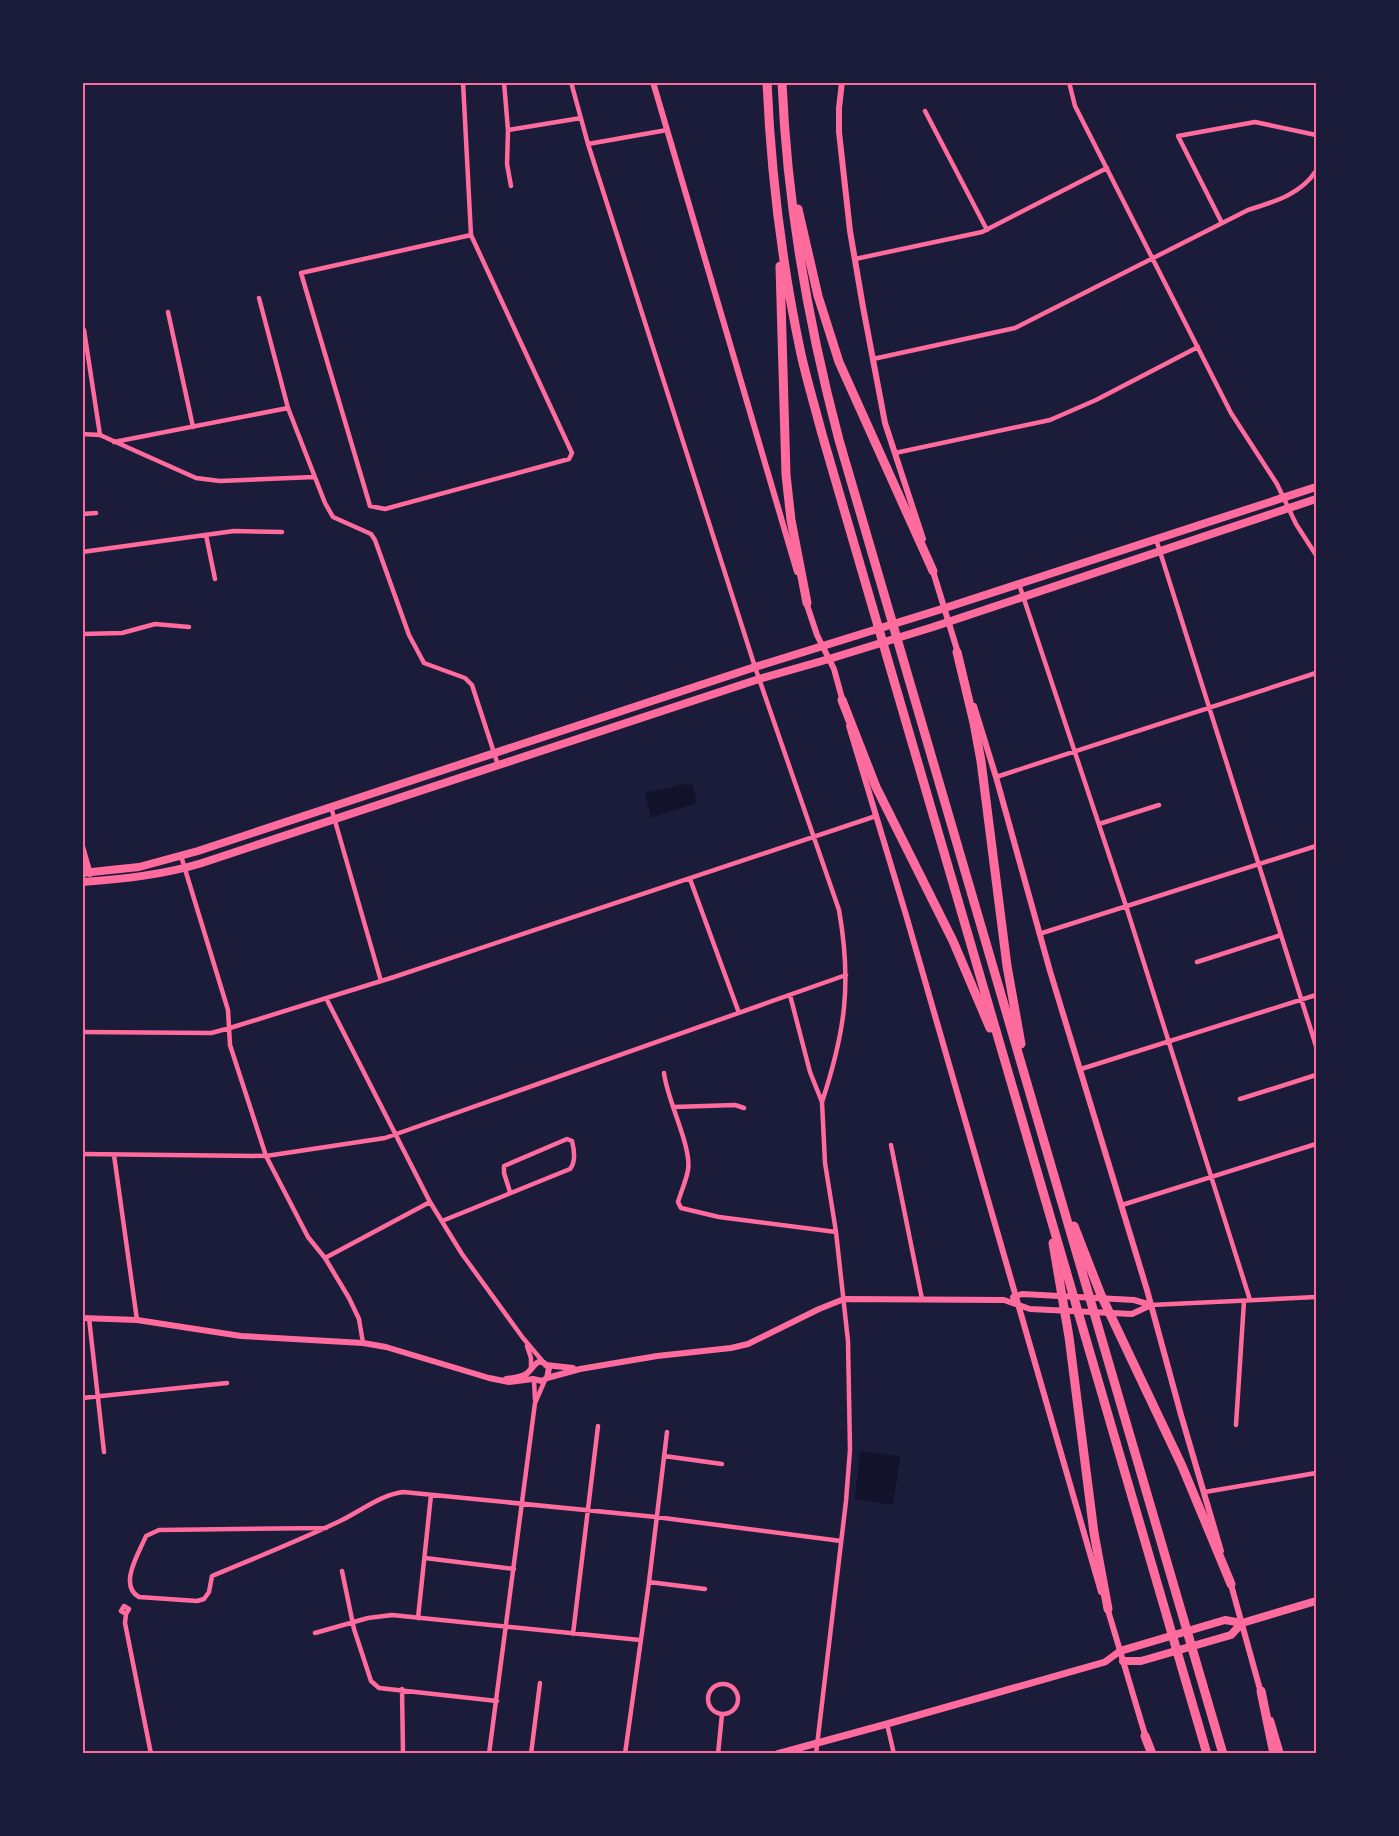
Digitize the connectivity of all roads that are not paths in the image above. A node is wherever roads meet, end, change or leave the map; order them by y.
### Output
1 (463, 82) edge
2 (504, 82) edge
3 (571, 82) edge
4 (653, 82) edge
5 (767, 82) edge
6 (782, 82) edge
7 (842, 82) edge
8 (1069, 82) edge
9 (925, 111) dead end
10 (581, 118) junction
11 (508, 130) junction
12 (667, 130) junction
13 (1317, 135) edge
14 (588, 144) junction
15 (786, 146) junction
16 (1107, 168) junction
17 (1317, 171) edge
18 (511, 186) dead end
19 (775, 192) junction
20 (1222, 223) junction
21 (987, 230) junction
22 (471, 235) junction
23 (855, 259) junction
24 (1153, 259) junction
25 (259, 298) dead end
26 (168, 312) dead end
27 (84, 330) edge
28 (1198, 347) junction
29 (873, 359) junction
30 (288, 408) junction
31 (193, 427) junction
32 (82, 434) edge
33 (100, 435) junction
34 (114, 442) junction
35 (894, 453) junction
36 (314, 477) junction
37 (1317, 487) edge
38 (1283, 498) junction
39 (1317, 500) edge
40 (1289, 508) junction
41 (96, 513) dead end
42 (82, 514) edge
43 (282, 532) dead end
44 (206, 535) junction
45 (1156, 539) junction
46 (1159, 551) junction
47 (82, 552) edge
48 (1317, 555) edge
49 (933, 571) junction
50 (215, 579) dead end
51 (1019, 584) junction
52 (1023, 596) junction
53 (807, 603) junction
54 (945, 608) junction
55 (948, 620) junction
56 (189, 627) dead end
57 (82, 634) edge
58 (822, 646) junction
59 (957, 652) junction
60 (829, 659) junction
61 (755, 667) junction
62 (1317, 673) edge
63 (759, 679) junction
64 (842, 700) junction
65 (1209, 708) junction
66 (1075, 752) junction
67 (494, 753) junction
68 (498, 765) junction
69 (996, 777) junction
70 (1159, 805) dead end
71 (332, 807) junction
72 (876, 816) junction
73 (335, 819) junction
74 (1099, 824) junction
75 (813, 836) junction
76 (82, 846) edge
77 (1317, 846) edge
78 (181, 855) junction
79 (1259, 865) junction
80 (186, 868) junction
81 (86, 873) edge
82 (690, 879) junction
83 (92, 881) junction
84 (82, 882) edge
85 (1126, 906) junction
86 (1039, 934) junction
87 (1281, 936) junction
88 (1197, 962) dead end
89 (846, 975) junction
90 (381, 981) junction
91 (790, 995) junction
92 (1317, 995) edge
93 (326, 998) junction
94 (1302, 999) junction
95 (739, 1013) junction
96 (230, 1028) junction
97 (82, 1032) edge
98 (1168, 1041) junction
99 (1317, 1046) edge
100 (1081, 1069) junction
101 (664, 1073) dead end
102 (1009, 1074) junction
103 (1317, 1075) edge
104 (1028, 1088) junction
105 (1240, 1099) dead end
106 (822, 1102) junction
107 (673, 1107) junction
108 (744, 1108) dead end
109 (396, 1135) junction
110 (1317, 1144) edge
111 (891, 1145) dead end
112 (82, 1154) edge
113 (114, 1155) junction
114 (266, 1156) junction
115 (1211, 1177) junction
116 (510, 1192) junction
117 (430, 1202) junction
118 (1122, 1205) junction
119 (442, 1221) junction
120 (836, 1232) junction
121 (325, 1258) junction
122 (1061, 1264) junction
123 (1084, 1265) junction
124 (1017, 1295) junction
125 (1317, 1297) edge
126 (844, 1299) junction
127 (922, 1299) junction
128 (1004, 1300) junction
129 (1244, 1300) junction
130 (1250, 1300) junction
131 (1151, 1305) junction
132 (1020, 1306) junction
133 (86, 1318) edge
134 (137, 1320) junction
135 (523, 1338) junction
136 (363, 1343) junction
137 (545, 1364) junction
138 (531, 1369) junction
139 (580, 1369) junction
140 (534, 1379) junction
141 (546, 1379) junction
142 (499, 1380) junction
143 (227, 1383) dead end
144 (97, 1396) junction
145 (82, 1398) edge
146 (535, 1403) junction
147 (1236, 1425) dead end
148 (598, 1426) dead end
149 (667, 1432) dead end
150 (104, 1452) dead end
151 (664, 1456) junction
152 (722, 1464) dead end
153 (1317, 1473) edge
154 (1204, 1492) junction
155 (431, 1495) junction
156 (520, 1503) junction
157 (587, 1510) junction
158 (656, 1517) junction
159 (326, 1528) junction
160 (841, 1541) junction
161 (425, 1558) junction
162 (514, 1569) junction
163 (342, 1571) dead end
164 (649, 1582) junction
165 (1230, 1584) junction
166 (705, 1589) dead end
167 (1317, 1601) edge
168 (1108, 1609) junction
169 (126, 1614) dead end
170 (418, 1618) junction
171 (352, 1622) junction
172 (1242, 1623) junction
173 (506, 1628) junction
174 (315, 1633) dead end
175 (573, 1634) junction
176 (640, 1640) junction
177 (1120, 1651) junction
178 (1123, 1661) junction
179 (1105, 1662) junction
180 (540, 1683) dead end
181 (402, 1689) junction
182 (1261, 1691) junction
183 (497, 1701) junction
184 (722, 1714) junction
185 (887, 1724) junction
186 (1145, 1736) joint
187 (818, 1742) junction
188 (151, 1754) edge
189 (403, 1754) edge
190 (489, 1754) edge
191 (531, 1754) edge
192 (625, 1754) edge
193 (718, 1754) edge
194 (777, 1754) edge
195 (816, 1754) edge
196 (894, 1754) edge
197 (1151, 1754) edge
198 (1207, 1754) edge
199 (1222, 1754) edge
200 (1274, 1754) edge
201 (1281, 1754) edge

1 - 22 street
2 - 11 street
3 - 10 street
4 - 12 street
5 - 19 highway
6 - 15 highway
7 - 23 street
8 - 16 street
9 - 21 street
10 - 11 street
10 - 14 street
11 - 18 street
12 - 14 street
12 - 53 street
13 - 20 street
14 - 61 street
15 - 49 highway
15 - 104 highway
16 - 21 street
16 - 24 street
17 - 20 street
19 - 53 highway
19 - 102 highway
20 - 24 street
21 - 23 street
22 - 22 street
23 - 29 street
24 - 28 street
24 - 29 street
25 - 30 street
26 - 31 street
27 - 33 street
28 - 35 street
28 - 38 street
29 - 35 street
30 - 31 street
30 - 36 street
31 - 34 street
32 - 33 street
33 - 34 street
34 - 36 street
35 - 49 street
36 - 67 street
37 - 38 main road
38 - 40 street
38 - 45 main road
39 - 40 main road
40 - 46 main road
40 - 48 street
41 - 42 street
43 - 44 street
44 - 47 street
44 - 50 street
45 - 46 street
45 - 51 main road
46 - 52 main road
46 - 65 street
49 - 54 street
51 - 52 street
51 - 54 main road
52 - 55 main road
52 - 66 street
53 - 58 street
54 - 55 street
54 - 58 main road
55 - 59 street
55 - 60 main road
56 - 57 street
58 - 60 street
58 - 61 main road
59 - 69 street
59 - 104 highway
60 - 63 main road
60 - 64 street
61 - 63 street
61 - 67 main road
62 - 65 street
63 - 68 main road
63 - 75 street
64 - 72 street
64 - 102 highway
65 - 66 street
65 - 79 street
66 - 69 street
66 - 74 street
67 - 68 street
67 - 71 main road
68 - 73 main road
69 - 86 street
70 - 74 street
71 - 73 street
71 - 78 main road
72 - 75 street
72 - 124 street
73 - 80 main road
73 - 90 street
74 - 85 street
75 - 82 street
75 - 89 street
76 - 81 street
77 - 79 street
78 - 80 street
78 - 81 main road
79 - 85 street
79 - 87 street
80 - 83 main road
80 - 96 street
81 - 83 street
82 - 90 street
82 - 95 street
83 - 84 main road
85 - 86 street
85 - 98 street
86 - 100 street
87 - 88 street
87 - 94 street
89 - 91 street
89 - 106 street
90 - 93 street
91 - 95 street
91 - 106 street
92 - 94 street
93 - 96 street
93 - 109 street
94 - 98 street
94 - 99 street
95 - 109 street
96 - 97 street
96 - 114 street
98 - 100 street
98 - 115 street
100 - 118 street
101 - 107 street
102 - 122 highway
103 - 105 street
104 - 123 highway
106 - 120 street
107 - 108 street
107 - 120 street
109 - 114 street
109 - 117 street
110 - 115 street
111 - 127 street
112 - 113 street
113 - 114 street
113 - 134 street
114 - 121 street
115 - 118 street
115 - 130 street
116 - 116 street
116 - 119 street
117 - 119 street
117 - 121 street
118 - 131 street
119 - 135 street
120 - 126 street
121 - 136 street
122 - 168 highway
122 - 198 highway
123 - 165 highway
123 - 199 highway
124 - 128 street
124 - 131 street
124 - 132 street
125 - 130 street
126 - 127 street
126 - 139 street
126 - 160 street
127 - 128 street
128 - 132 street
129 - 130 street
129 - 131 street
129 - 147 street
131 - 132 street
131 - 154 street
132 - 168 street
133 - 134 street
133 - 144 street
134 - 136 street
135 - 137 street
135 - 138 street
136 - 142 street
137 - 138 street
137 - 139 street
137 - 141 street
138 - 140 street
138 - 142 street
139 - 141 street
140 - 141 street
140 - 142 street
140 - 146 street
141 - 146 street
143 - 144 street
144 - 145 street
144 - 150 street
146 - 156 street
148 - 157 street
149 - 151 street
151 - 152 street
151 - 158 street
153 - 154 street
154 - 165 street
155 - 156 street
155 - 159 street
155 - 161 street
156 - 157 street
156 - 162 street
157 - 158 street
157 - 175 street
158 - 160 street
158 - 164 street
159 - 159 street
160 - 187 street
161 - 162 street
161 - 170 street
162 - 173 street
163 - 171 street
164 - 166 street
164 - 176 street
165 - 172 street
167 - 172 main road
168 - 177 street
169 - 188 street
170 - 171 street
170 - 173 street
171 - 174 street
171 - 181 street
172 - 177 main road
172 - 178 main road
172 - 182 street
173 - 175 street
173 - 183 street
175 - 176 street
176 - 192 street
177 - 178 street
177 - 179 main road
178 - 179 main road
178 - 186 street
179 - 185 main road
180 - 191 street
181 - 183 street
181 - 189 street
182 - 200 highway
182 - 201 street
183 - 190 street
184 - 184 street
184 - 193 street
185 - 187 main road
185 - 196 street
186 - 197 highway
187 - 194 main road
187 - 195 street

